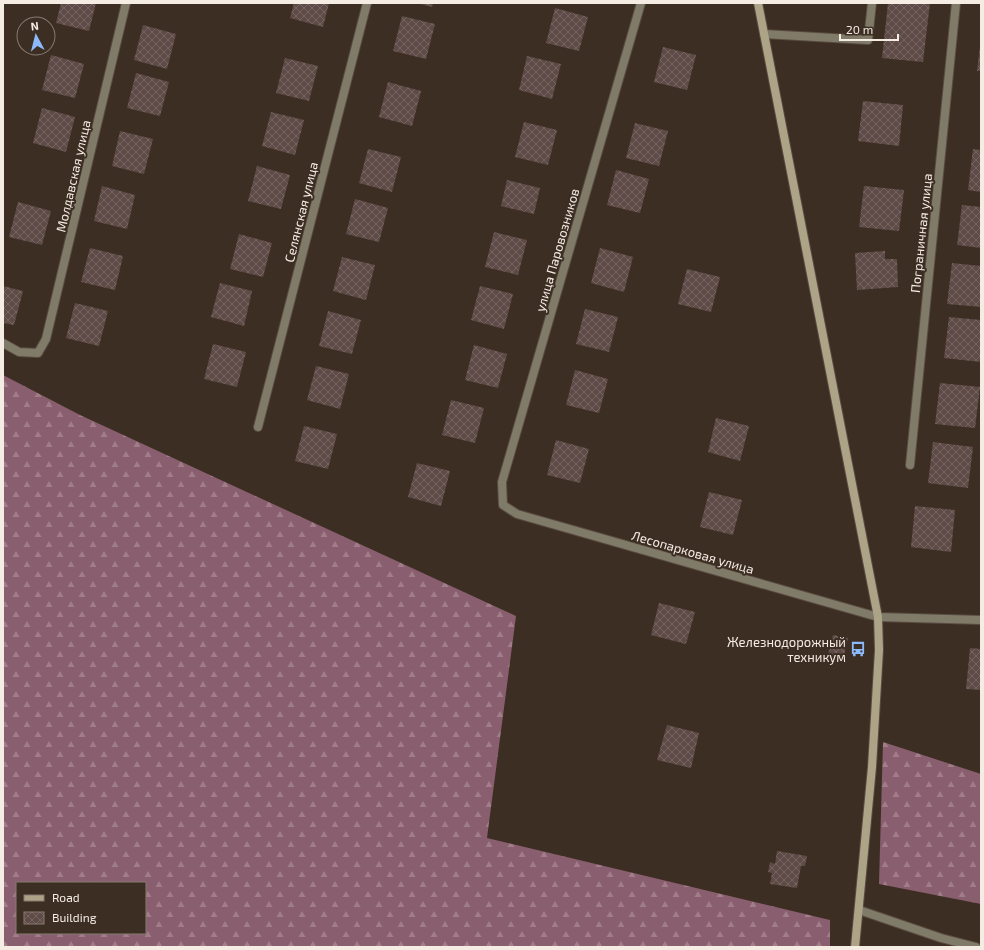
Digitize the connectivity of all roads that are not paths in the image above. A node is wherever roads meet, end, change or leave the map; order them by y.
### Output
1 (126, 3) edge
2 (367, 3) edge
3 (641, 3) edge
4 (758, 3) edge
5 (872, 3) edge
6 (956, 3) edge
7 (764, 34) junction
8 (3, 343) edge
9 (258, 427) dead end
10 (910, 465) dead end
11 (503, 505) joint
12 (878, 617) junction
13 (981, 620) edge
14 (859, 910) junction
15 (854, 947) edge
16 (976, 947) edge

1 - 8 street, Молдавская улица
2 - 9 street, Селянская улица
3 - 11 street, улица Паровозников
4 - 7 main road
5 - 7 street
6 - 10 street, Пограничная улица
7 - 12 main road
11 - 12 street, Лесопарковая улица
12 - 13 street, Лесопарковая улица
12 - 14 main road
14 - 15 main road
14 - 16 street

